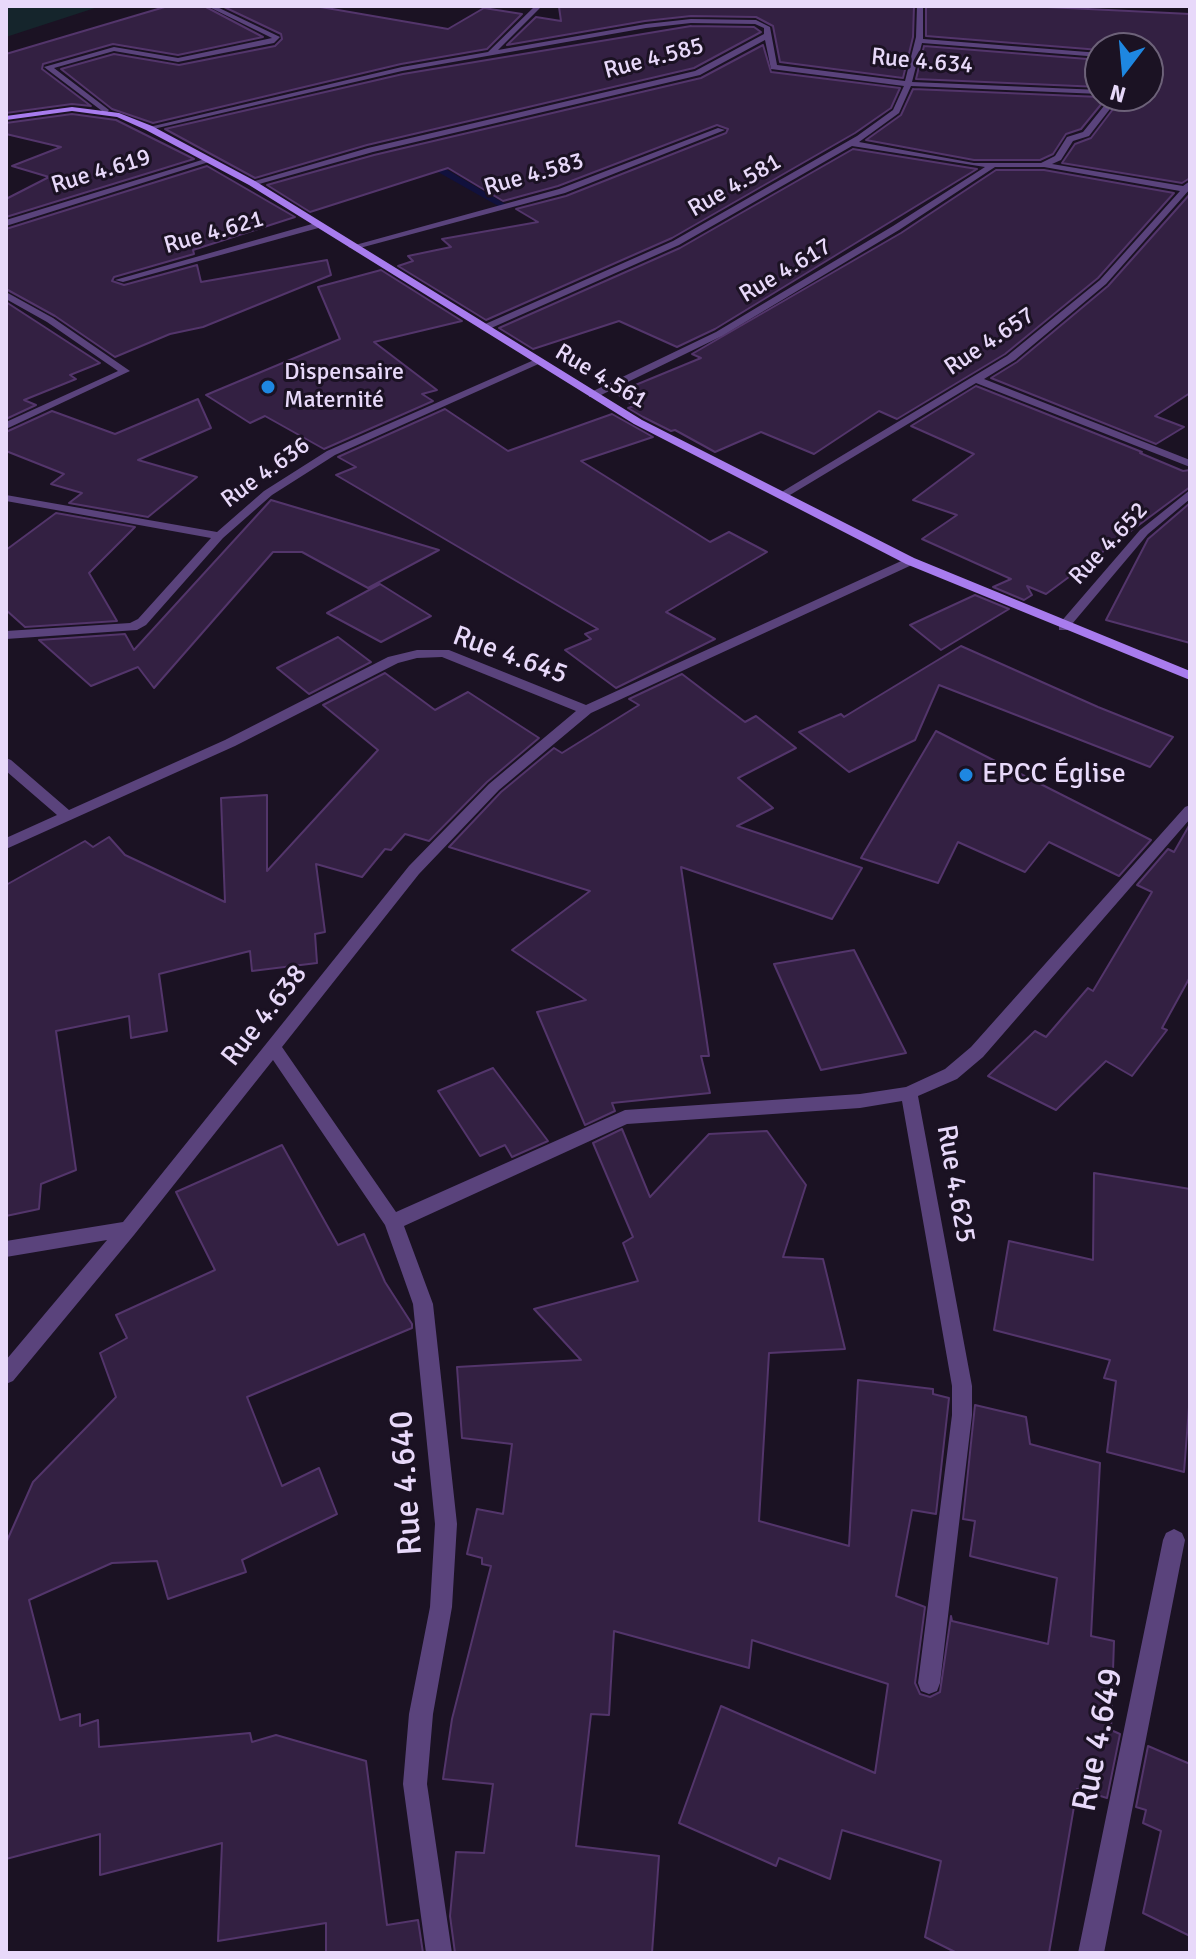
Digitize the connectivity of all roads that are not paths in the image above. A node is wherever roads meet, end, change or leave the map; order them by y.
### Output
1 (210, 6) edge
2 (539, 6) edge
3 (920, 6) edge
4 (768, 35) junction
5 (919, 41) junction
6 (490, 54) junction
7 (1084, 54) edge
8 (908, 84) junction
9 (1084, 91) edge
10 (106, 112) junction
11 (1103, 112) edge
12 (6, 118) edge
13 (149, 128) junction
14 (721, 130) dead end
15 (850, 143) junction
16 (208, 161) junction
17 (1042, 165) junction
18 (991, 167) junction
19 (252, 183) junction
20 (1188, 186) edge
21 (6, 223) edge
22 (319, 225) junction
23 (353, 247) junction
24 (120, 280) dead end
25 (6, 295) edge
26 (486, 327) junction
27 (538, 362) junction
28 (975, 379) junction
29 (593, 395) junction
30 (6, 426) edge
31 (1190, 464) edge
32 (1190, 493) edge
33 (781, 496) junction
34 (6, 498) edge
35 (219, 536) junction
36 (910, 561) junction
37 (1063, 627) junction
38 (6, 635) edge
39 (1190, 676) edge
40 (586, 710) junction
41 (6, 763) edge
42 (1190, 810) edge
43 (68, 817) junction
44 (6, 844) edge
45 (273, 1047) junction
46 (909, 1093) junction
47 (393, 1222) junction
48 (128, 1229) junction
49 (6, 1249) edge
50 (6, 1375) edge
51 (1174, 1540) dead end
52 (929, 1683) dead end
53 (439, 1953) edge
54 (1091, 1953) edge

1 - 10 street
2 - 6 street
3 - 5 street, Rue 4.581
4 - 6 street, Rue 4.585
4 - 8 street, Rue 4.634
4 - 19 street, Rue 4.585
5 - 7 street
5 - 8 street, Rue 4.581
6 - 13 street, Rue 4.585
8 - 9 street, Rue 4.634
8 - 15 street, Rue 4.581
10 - 12 main road, Rue 4.561
10 - 13 main road, Rue 4.561
11 - 17 street
13 - 16 main road, Rue 4.561
14 - 23 street, Rue 4.583
15 - 18 street
15 - 26 street, Rue 4.581
16 - 19 main road, Rue 4.561
16 - 21 street, Rue 4.619
17 - 18 street
17 - 20 street
18 - 29 street, Rue 4.617
19 - 22 main road, Rue 4.561
20 - 28 street, Rue 4.657
22 - 23 main road, Rue 4.561
22 - 24 street, Rue 4.621
23 - 26 main road, Rue 4.561
25 - 30 street
26 - 27 main road, Rue 4.561
27 - 29 main road, Rue 4.561
27 - 35 street, Rue 4.636
28 - 31 street
28 - 33 street, Rue 4.657
29 - 33 main road, Rue 4.561
32 - 37 street, Rue 4.652
33 - 36 main road, Rue 4.561
34 - 35 street, Rue 4.636
35 - 38 street
36 - 37 main road, Rue 4.561
36 - 40 street, Rue 4.645
37 - 39 main road, Rue 4.561
40 - 43 street, Rue 4.645
40 - 45 street, Rue 4.638
41 - 43 street
42 - 46 street, Rue 4.625
43 - 44 street, Rue 4.645
45 - 47 street, Rue 4.640
45 - 48 street, Rue 4.638
46 - 47 street
46 - 52 street, Rue 4.625
47 - 53 street, Rue 4.640
48 - 49 street
48 - 50 street, Rue 4.638
51 - 54 street, Rue 4.649

